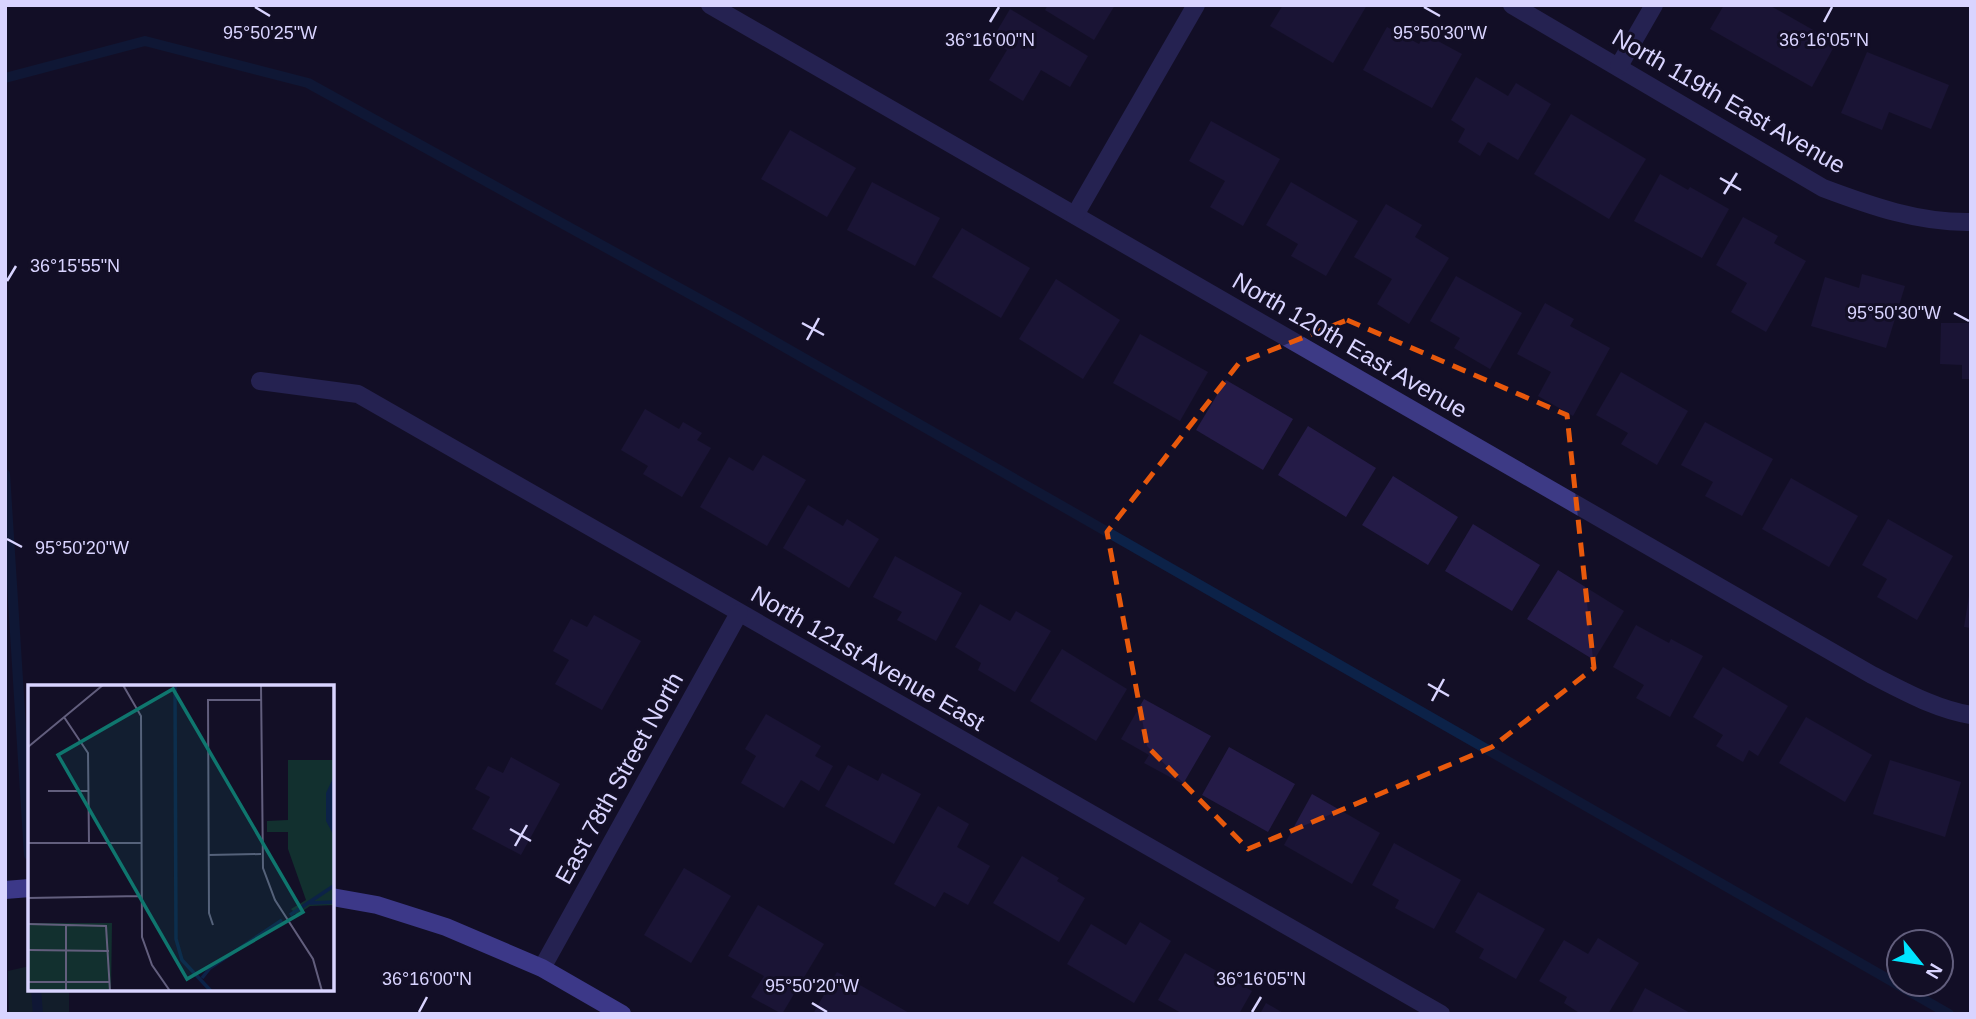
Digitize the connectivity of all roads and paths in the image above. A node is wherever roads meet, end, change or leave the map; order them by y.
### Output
1 (710, 5) edge
2 (1196, 5) edge
3 (1512, 5) edge
4 (1654, 5) edge
5 (729, 10) edge
6 (1619, 66) junction
7 (1075, 215) junction
8 (1971, 222) edge
9 (260, 381) dead end
10 (739, 613) junction
11 (1971, 715) edge
12 (28, 888) edge
13 (5, 890) edge
14 (334, 897) edge
15 (542, 968) junction
16 (622, 1014) edge
17 (1441, 1014) edge

1 - 5 street, North 120th East Avenue
2 - 7 street
3 - 6 street, North 119th East Avenue
4 - 6 street
5 - 7 street, North 120th East Avenue
6 - 8 street, North 119th East Avenue
7 - 11 street, North 120th East Avenue
9 - 10 street, North 121st Avenue East
10 - 15 street, East 78th Street North
10 - 17 street, North 121st Avenue East
12 - 13 street
14 - 15 street
15 - 16 street

